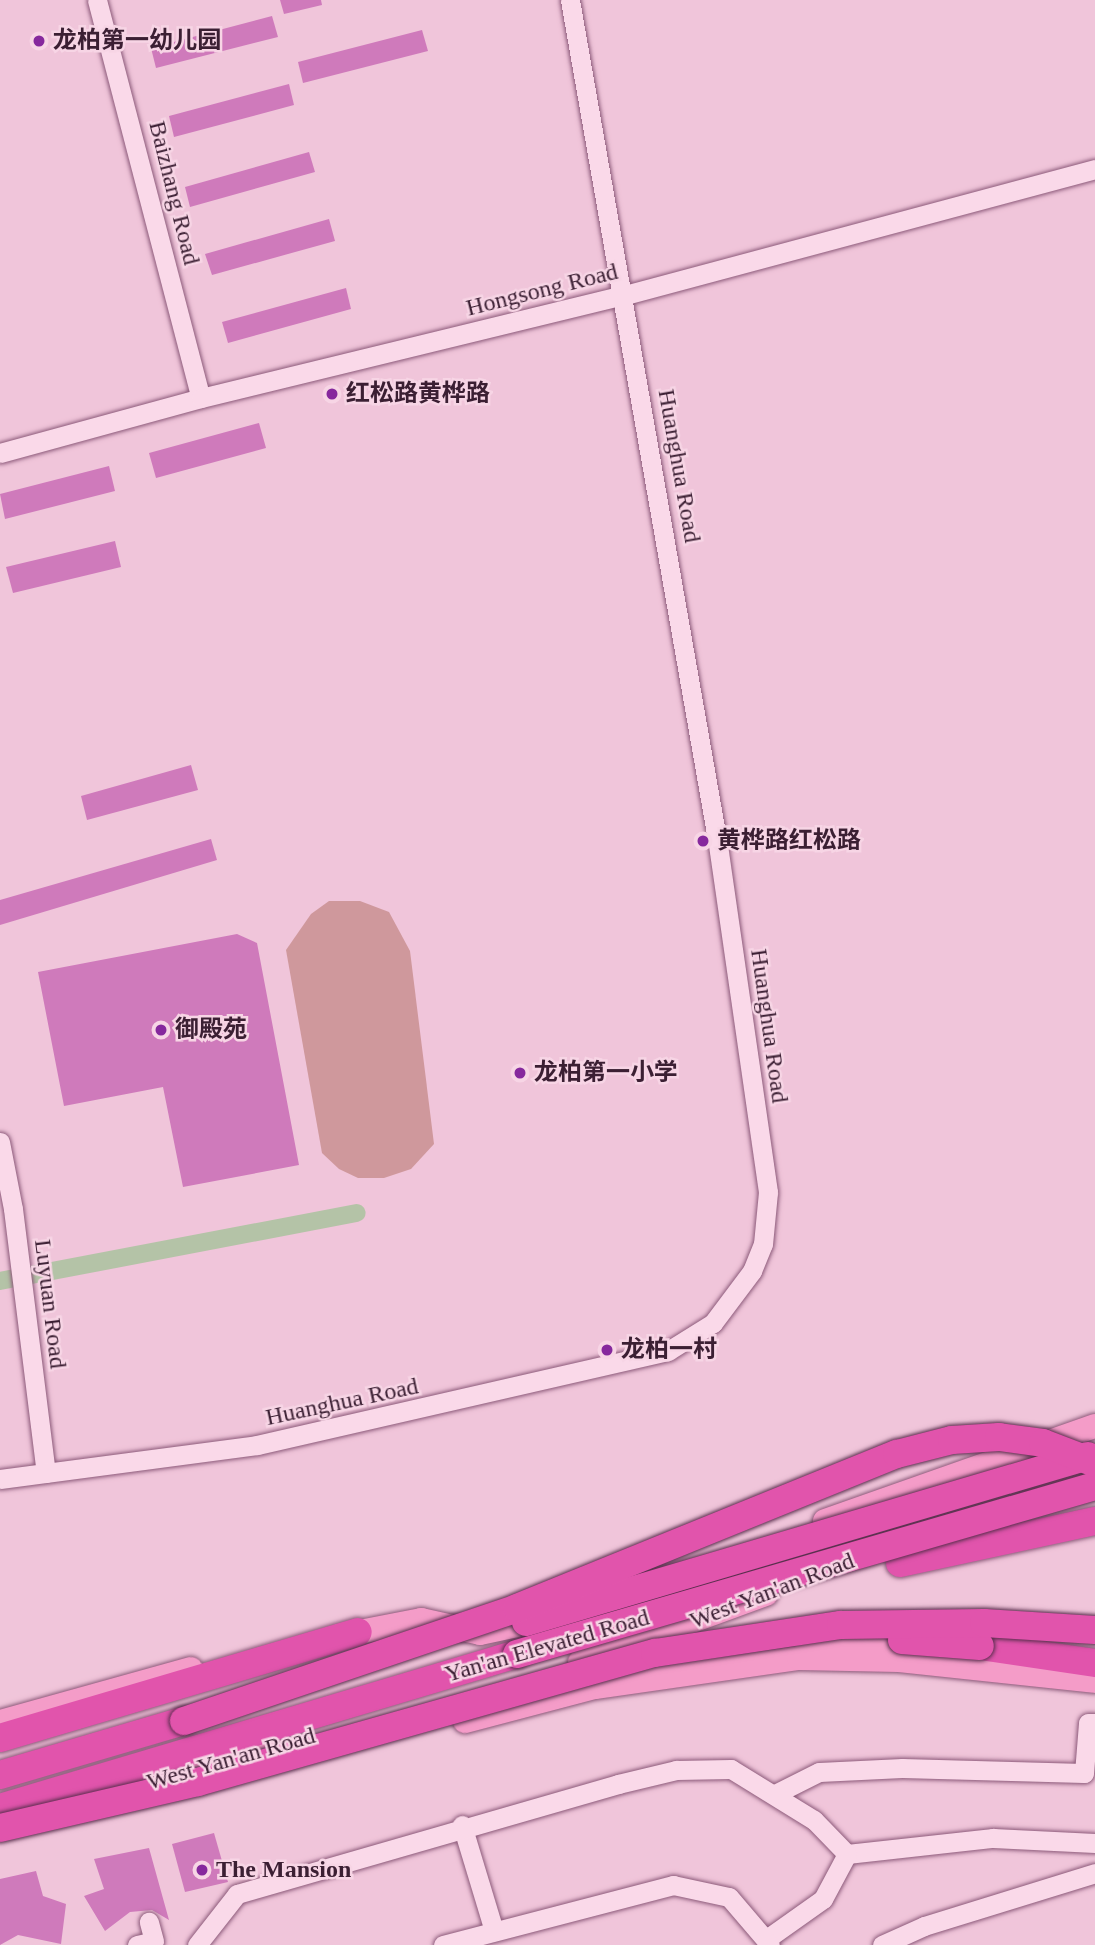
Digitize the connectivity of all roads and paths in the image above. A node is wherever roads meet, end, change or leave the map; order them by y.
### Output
1 (97, 0) edge
2 (570, 0) edge
3 (1095, 169) edge
4 (625, 295) junction
5 (201, 398) junction
6 (0, 453) edge
7 (0, 1142) edge
8 (1095, 1426) edge
9 (1095, 1441) edge
10 (1095, 1454) edge
11 (1095, 1463) edge
12 (1095, 1469) edge
13 (46, 1474) junction
14 (0, 1479) edge
15 (1095, 1486) edge
16 (893, 1516) junction
17 (1095, 1521) edge
18 (1095, 1527) edge
19 (900, 1563) junction
20 (679, 1627) junction
21 (1095, 1630) edge
22 (358, 1632) junction
23 (746, 1640) junction
24 (1095, 1653) edge
25 (516, 1654) junction
26 (650, 1658) junction
27 (1095, 1663) edge
28 (552, 1672) junction
29 (1095, 1682) edge
30 (595, 1687) junction
31 (184, 1721) junction
32 (0, 1722) edge
33 (1095, 1723) edge
34 (0, 1738) edge
35 (0, 1775) edge
36 (775, 1794) junction
37 (0, 1808) edge
38 (462, 1825) junction
39 (0, 1827) edge
40 (0, 1841) edge
41 (1095, 1843) edge
42 (847, 1854) junction
43 (1095, 1873) edge
44 (149, 1922) dead end
45 (494, 1931) junction
46 (769, 1942) edge
47 (137, 1945) edge
48 (197, 1945) edge
49 (443, 1945) edge
50 (882, 1945) edge

1 - 5 street, Baizhang Road
2 - 4 street, Huanghua Road
3 - 4 street, Hongsong Road
4 - 5 street, Hongsong Road
4 - 13 street, Huanghua Road
5 - 6 street, Hongsong Road
7 - 13 street, Luyuan Road
8 - 22 main road, West Yan'an Road
9 - 16 highway, bridge
10 - 16 highway, Yan'an Elevated Road, bridge
11 - 31 highway, bridge
12 - 20 main road, West Yan'an Road
13 - 14 street, Huanghua Road
15 - 25 highway, Yan'an Elevated Road, bridge
16 - 31 highway, Yan'an Elevated Road, bridge
17 - 19 highway
18 - 19 highway
19 - 25 highway, bridge
20 - 26 main road
20 - 28 main road, West Yan'an Road
21 - 23 highway, bridge
22 - 32 main road, West Yan'an Road
22 - 34 highway
23 - 27 highway, bridge
23 - 39 highway, bridge
24 - 26 main road
25 - 37 highway, Yan'an Elevated Road
26 - 28 main road
28 - 30 main road
28 - 39 main road, West Yan'an Road
29 - 30 main road, West Yan'an Road
30 - 40 main road, West Yan'an Road
31 - 35 highway, Yan'an Elevated Road
33 - 36 street
36 - 38 street
36 - 42 street
38 - 45 street
38 - 48 street
41 - 42 street
42 - 46 street
43 - 50 street
44 - 47 street
45 - 46 street
45 - 49 street

